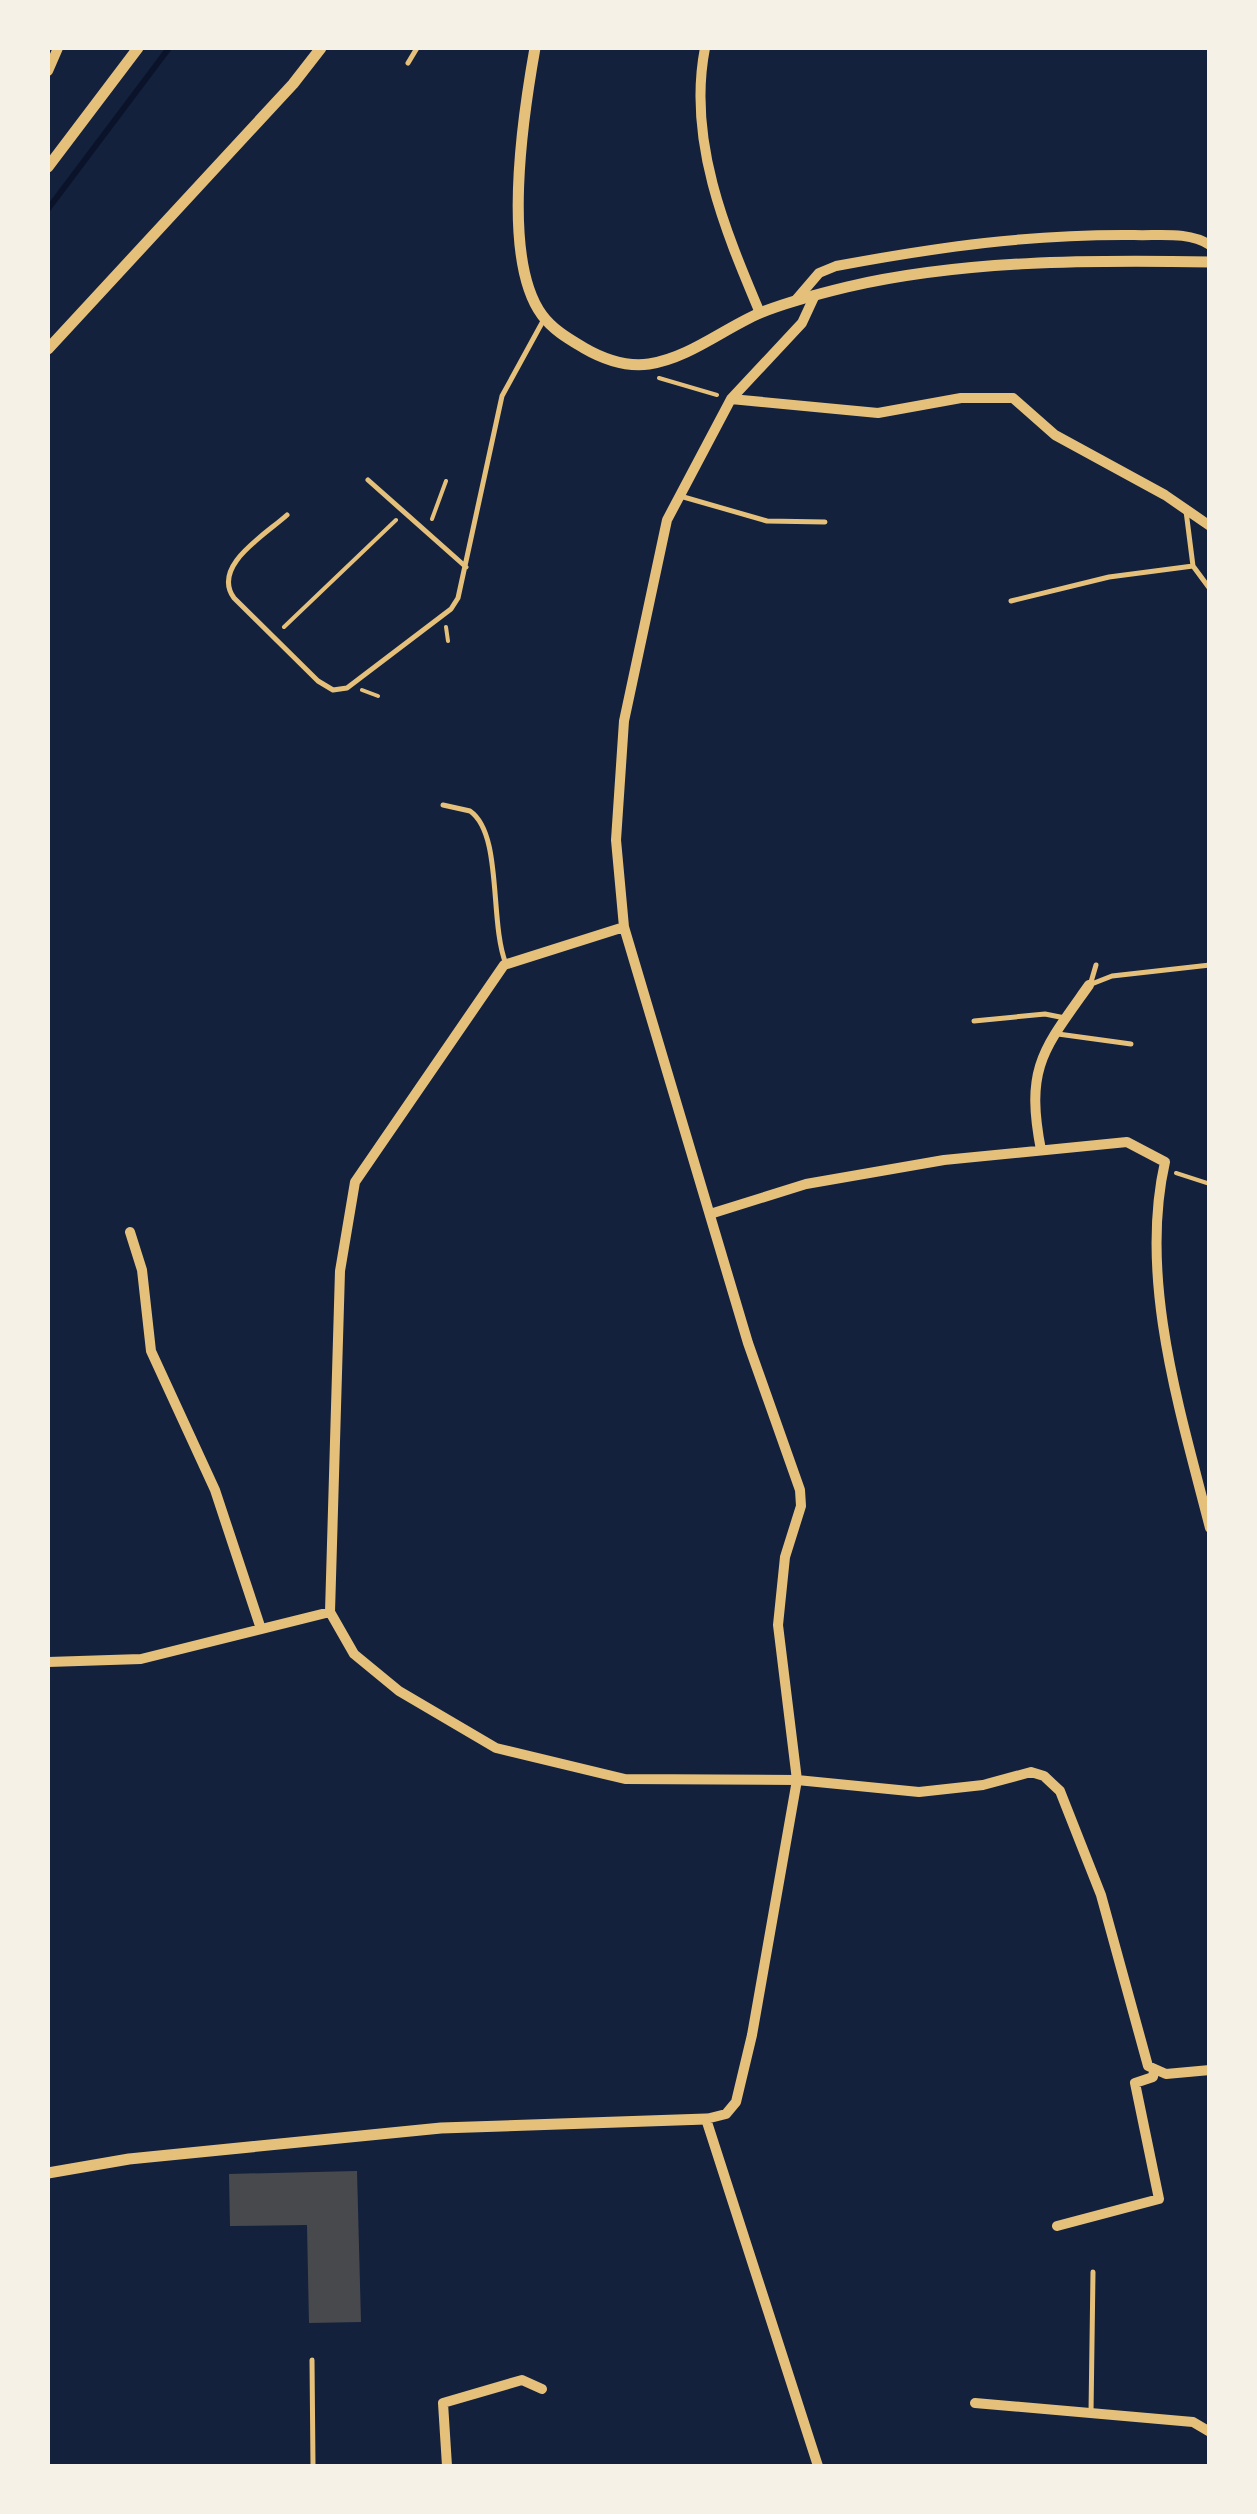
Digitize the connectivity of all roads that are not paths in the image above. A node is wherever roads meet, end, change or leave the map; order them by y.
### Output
1 (58, 48) edge
2 (138, 48) edge
3 (321, 48) edge
4 (417, 48) edge
5 (535, 48) edge
6 (704, 48) edge
7 (408, 63) dead end
8 (48, 70) edge
9 (48, 167) edge
10 (1210, 245) edge
11 (1210, 262) edge
12 (815, 295) junction
13 (794, 302) junction
14 (760, 313) junction
15 (545, 318) junction
16 (48, 349) edge
17 (731, 399) junction
18 (368, 480) dead end
19 (677, 495) junction
20 (1186, 512) junction
21 (287, 515) dead end
22 (825, 522) dead end
23 (1210, 526) edge
24 (1193, 566) junction
25 (466, 567) junction
26 (1210, 589) edge
27 (1010, 601) dead end
28 (443, 806) dead end
29 (624, 926) junction
30 (506, 964) junction
31 (1096, 965) dead end
32 (1210, 965) edge
33 (1089, 985) junction
34 (1065, 1018) junction
35 (974, 1021) dead end
36 (1055, 1033) junction
37 (1131, 1044) dead end
38 (1041, 1150) junction
39 (710, 1214) junction
40 (130, 1232) dead end
41 (1210, 1528) edge
42 (330, 1612) junction
43 (261, 1630) junction
44 (48, 1662) edge
45 (797, 1780) junction
46 (1210, 2070) edge
47 (1154, 2072) junction
48 (706, 2119) junction
49 (48, 2173) edge
50 (1057, 2226) dead end
51 (1093, 2272) dead end
52 (312, 2360) dead end
53 (542, 2389) dead end
54 (974, 2403) dead end
55 (1091, 2413) junction
56 (1210, 2432) edge
57 (313, 2466) edge
58 (448, 2466) edge
59 (818, 2466) edge

1 - 8 street
2 - 9 street
3 - 16 street
4 - 7 lane
5 - 15 street
6 - 14 street
10 - 13 street
11 - 12 street
12 - 13 street
12 - 17 street
13 - 14 street
14 - 15 street
15 - 25 lane
17 - 19 street
17 - 20 street
18 - 25 lane
19 - 22 lane
19 - 29 street
20 - 23 street
20 - 24 lane
21 - 25 lane
24 - 26 lane
24 - 27 lane
28 - 30 lane
29 - 30 street
29 - 39 street
30 - 42 street
31 - 33 lane
32 - 33 lane
33 - 34 street
34 - 35 lane
34 - 36 street
36 - 37 lane
36 - 38 street
38 - 39 street
38 - 41 street
39 - 45 street
40 - 43 street
42 - 43 street
42 - 45 street
43 - 44 street
45 - 47 street
45 - 48 street
46 - 47 street
47 - 50 street
48 - 49 street
48 - 59 street
51 - 55 lane
52 - 57 lane
53 - 58 street
54 - 55 street
55 - 56 street

